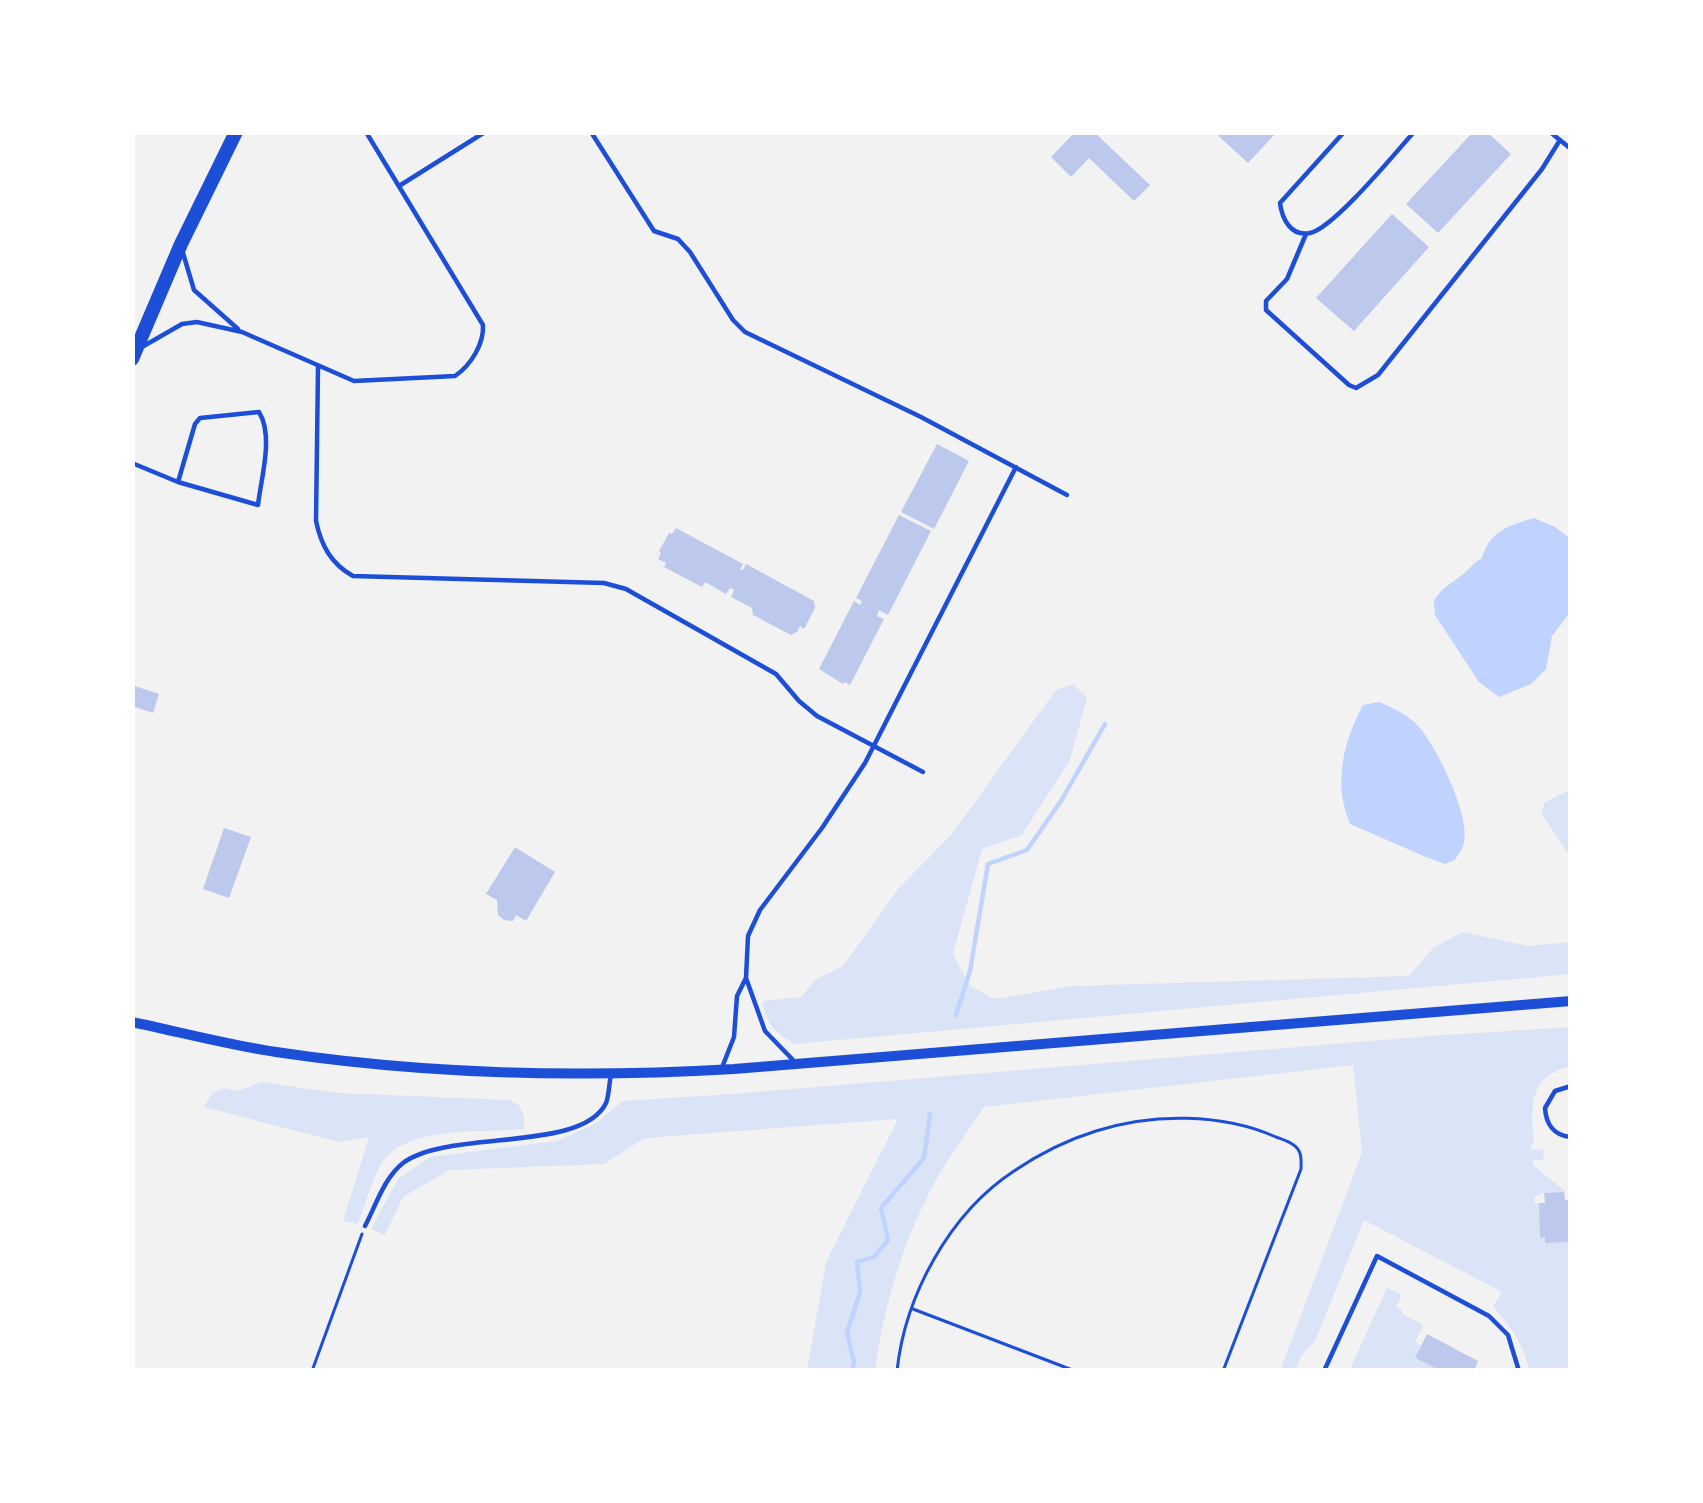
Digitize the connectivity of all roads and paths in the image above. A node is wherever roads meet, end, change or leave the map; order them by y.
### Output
1 (236, 132) edge
2 (366, 132) edge
3 (485, 132) edge
4 (591, 132) edge
5 (1344, 132) edge
6 (1414, 132) edge
7 (1550, 132) edge
8 (1561, 140) junction
9 (1571, 148) edge
10 (399, 186) junction
11 (1306, 234) junction
12 (181, 244) junction
13 (242, 332) junction
14 (133, 356) edge
15 (317, 367) junction
16 (132, 464) edge
17 (1016, 467) junction
18 (178, 482) junction
19 (1067, 495) dead end
20 (873, 745) junction
21 (923, 772) dead end
22 (746, 978) junction
23 (1571, 1001) edge
24 (132, 1022) edge
25 (797, 1064) junction
26 (721, 1070) junction
27 (610, 1076) junction
28 (1571, 1087) edge
29 (1571, 1137) edge
30 (365, 1226) joint
31 (911, 1308) junction
32 (312, 1371) edge
33 (897, 1371) edge
34 (1075, 1371) edge
35 (1223, 1371) edge
36 (1324, 1371) edge
37 (1519, 1371) edge

1 - 12 main road
2 - 10 lane
3 - 10 lane
4 - 17 lane
5 - 11 lane
6 - 11 lane
7 - 8 lane
8 - 9 lane
8 - 11 lane
10 - 15 lane
12 - 13 lane
12 - 14 main road
13 - 14 lane
13 - 15 lane
15 - 20 lane
16 - 18 lane
17 - 19 lane
17 - 20 lane
18 - 18 lane
20 - 21 lane
20 - 22 lane
22 - 25 lane
22 - 26 lane
23 - 25 street
24 - 27 street
25 - 26 street
26 - 27 street
27 - 30 lane
28 - 29 lane
30 - 32 path
31 - 33 path
31 - 34 path
31 - 35 path
36 - 37 lane

